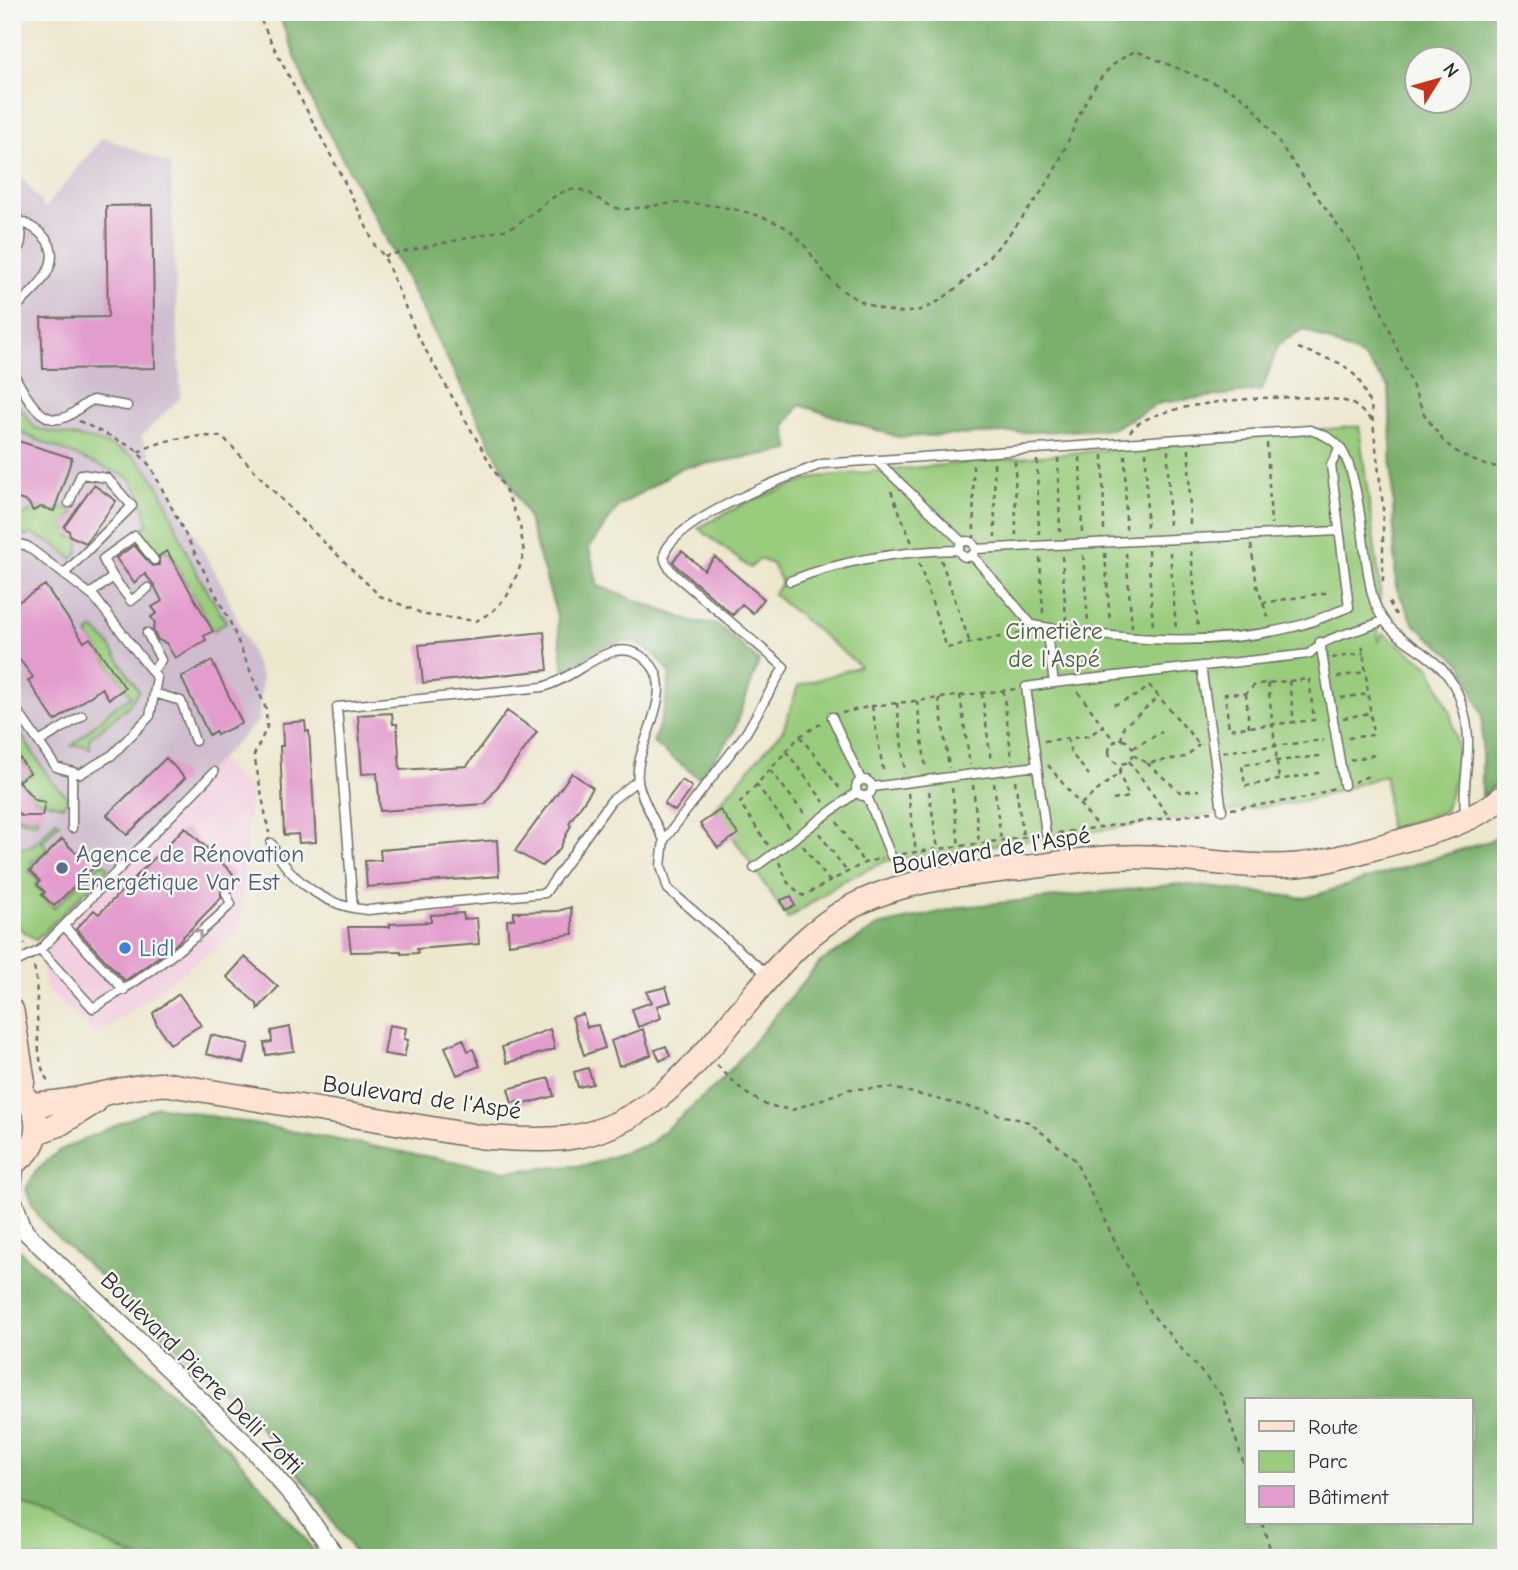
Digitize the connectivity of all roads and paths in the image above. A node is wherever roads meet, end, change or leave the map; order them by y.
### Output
1 (257, 12) edge
2 (1494, 12) edge
3 (1506, 26) edge
4 (12, 209) edge
5 (20, 220) junction
6 (384, 256) junction
7 (12, 258) edge
8 (12, 310) edge
9 (1298, 348) dead end
10 (12, 371) edge
11 (127, 406) dead end
12 (69, 416) junction
13 (1372, 421) junction
14 (1266, 433) junction
15 (1125, 443) junction
16 (1340, 447) junction
17 (1015, 451) junction
18 (138, 452) junction
19 (993, 453) junction
20 (973, 454) junction
21 (876, 460) junction
22 (1506, 468) edge
23 (894, 478) junction
24 (69, 503) dead end
25 (1338, 531) junction
26 (1271, 534) junction
27 (1250, 535) junction
28 (12, 542) edge
29 (1016, 547) junction
30 (968, 548) junction
31 (996, 548) junction
32 (938, 550) junction
33 (915, 552) junction
34 (154, 560) dead end
35 (64, 574) junction
36 (113, 577) junction
37 (790, 582) dead end
38 (148, 588) dead end
39 (1331, 592) dead end
40 (1385, 592) dead end
41 (90, 594) junction
42 (1388, 600) dead end
43 (1262, 603) junction
44 (1382, 621) junction
45 (1400, 621) dead end
46 (1032, 625) junction
47 (1046, 628) junction
48 (1271, 631) junction
49 (147, 633) dead end
50 (1320, 642) junction
51 (970, 643) junction
52 (1364, 653) dead end
53 (1323, 659) junction
54 (1202, 666) junction
55 (152, 672) junction
56 (1366, 672) dead end
57 (1142, 673) junction
58 (1326, 679) junction
59 (1069, 681) junction
60 (1289, 681) junction
61 (1054, 683) junction
62 (1268, 683) junction
63 (1150, 686) junction
64 (1026, 687) junction
65 (154, 693) junction
66 (1246, 693) junction
67 (1368, 694) dead end
68 (1159, 697) junction
69 (1330, 700) junction
70 (12, 703) edge
71 (1114, 705) dead end
72 (872, 706) junction
73 (1370, 713) dead end
74 (82, 716) dead end
75 (832, 717) junction
76 (1333, 720) junction
77 (1294, 723) junction
78 (1272, 725) junction
79 (1103, 726) junction
80 (1248, 727) junction
81 (1162, 732) dead end
82 (800, 736) junction
83 (1067, 738) junction
84 (1121, 740) junction
85 (195, 741) dead end
86 (39, 742) junction
87 (1034, 742) junction
88 (1115, 742) junction
89 (1212, 743) junction
90 (1199, 744) junction
91 (1133, 748) junction
92 (1133, 755) junction
93 (1374, 755) dead end
94 (1320, 756) dead end
95 (1276, 760) junction
96 (1129, 761) junction
97 (1340, 762) junction
98 (1147, 763) junction
99 (1123, 764) junction
100 (1037, 766) junction
101 (72, 772) junction
102 (214, 772) dead end
103 (1323, 772) dead end
104 (1119, 773) junction
105 (1089, 775) dead end
106 (1371, 775) dead end
107 (638, 780) junction
108 (861, 780) junction
109 (1279, 780) junction
110 (886, 785) junction
111 (1344, 785) junction
112 (872, 786) junction
113 (1199, 790) dead end
114 (857, 792) junction
115 (1506, 795) edge
116 (867, 796) junction
117 (848, 799) junction
118 (1113, 800) dead end
119 (1081, 804) junction
120 (1222, 810) junction
121 (1169, 817) junction
122 (1466, 822) junction
123 (1098, 827) junction
124 (72, 828) dead end
125 (1046, 834) junction
126 (663, 841) junction
127 (271, 843) joint
128 (775, 853) junction
129 (891, 856) junction
130 (754, 868) dead end
131 (226, 893) dead end
132 (352, 908) junction
133 (64, 926) junction
134 (12, 928) edge
135 (27, 948) dead end
136 (40, 950) junction
137 (12, 964) edge
138 (35, 970) dead end
139 (770, 976) junction
140 (124, 990) junction
141 (12, 1011) edge
142 (714, 1062) dead end
143 (56, 1085) dead end
144 (22, 1094) edge
145 (106, 1094) junction
146 (37, 1132) junction
147 (14, 1162) edge
148 (18, 1224) edge
149 (1245, 1468) edge
150 (1262, 1524) edge
151 (337, 1558) edge
152 (1273, 1558) edge

1 - 6 path
2 - 3 path
4 - 5 lane
5 - 7 lane
5 - 8 lane
6 - 18 path
6 - 22 path
9 - 13 path
10 - 12 lane
11 - 12 lane
12 - 18 path
13 - 15 path
13 - 40 path
14 - 15 lane
14 - 16 lane
14 - 26 path
15 - 17 lane
16 - 25 lane
16 - 44 lane
17 - 19 lane
17 - 29 path
18 - 127 path
19 - 20 lane
19 - 31 path
20 - 21 lane
20 - 30 path
21 - 23 lane
21 - 126 lane
23 - 30 lane
23 - 33 path
24 - 35 lane
25 - 26 lane
25 - 48 lane
26 - 27 lane
27 - 29 lane
27 - 43 path
28 - 35 lane
29 - 31 lane
30 - 31 lane
30 - 32 lane
30 - 46 lane
32 - 33 lane
32 - 51 path
33 - 37 lane
33 - 51 path
34 - 36 lane
35 - 41 lane
36 - 38 lane
36 - 41 lane
39 - 43 path
41 - 55 lane
42 - 45 path
43 - 48 path
44 - 50 lane
44 - 122 lane
46 - 47 lane
46 - 51 path
47 - 48 lane
47 - 61 lane
49 - 55 lane
50 - 53 lane
50 - 54 lane
52 - 53 path
53 - 58 lane
54 - 57 lane
54 - 89 lane
55 - 65 lane
56 - 58 path
57 - 59 lane
57 - 63 path
58 - 69 lane
59 - 61 lane
59 - 79 path
60 - 62 path
60 - 77 path
60 - 77 path
61 - 64 lane
62 - 66 path
62 - 78 path
63 - 68 path
63 - 71 path
64 - 72 path
64 - 87 lane
65 - 85 lane
65 - 101 lane
66 - 80 path
66 - 80 path
67 - 69 path
68 - 84 path
68 - 90 path
69 - 76 lane
70 - 86 lane
72 - 75 path
72 - 110 path
73 - 76 path
74 - 86 lane
75 - 82 path
75 - 108 lane
76 - 97 lane
77 - 78 path
78 - 80 path
78 - 95 path
79 - 83 path
79 - 88 path
81 - 91 path
82 - 117 path
82 - 128 path
83 - 87 path
83 - 105 path
84 - 88 path
84 - 91 path
86 - 101 lane
87 - 100 lane
88 - 99 path
89 - 90 path
89 - 120 lane
90 - 98 path
91 - 92 path
92 - 96 path
92 - 98 path
93 - 97 path
94 - 95 path
95 - 109 path
95 - 109 path
96 - 99 path
96 - 121 path
97 - 111 lane
98 - 113 path
99 - 104 path
100 - 110 lane
100 - 119 path
100 - 125 lane
101 - 124 lane
102 - 133 lane
103 - 109 path
104 - 118 path
104 - 119 path
106 - 111 path
107 - 126 lane
107 - 132 lane
107 - 132 lane
108 - 112 lane
108 - 114 lane
110 - 112 lane
111 - 120 path
112 - 116 lane
114 - 116 lane
114 - 117 lane
115 - 122 main road, Boulevard de l'Aspé
116 - 129 lane
117 - 128 lane
119 - 123 path
120 - 121 path
121 - 123 path
122 - 139 main road, Boulevard de l'Aspé
123 - 125 path
125 - 129 path
126 - 139 lane
127 - 132 lane
128 - 129 path
128 - 130 lane
140 -> 131 lane
133 - 136 lane
133 - 140 lane
134 - 135 path
136 - 137 lane
136 - 140 lane
138 - 143 path
139 - 145 main road, Boulevard de l'Aspé
141 - 144 main road
142 - 149 path
144 - 145 main road, Boulevard de l'Aspé
144 - 146 main road
145 - 146 main road, Boulevard de l'Aspé
146 - 147 main road
147 - 148 street, Boulevard Pierre Delli Zotti
148 - 151 street, Boulevard Pierre Delli Zotti
150 - 152 path

